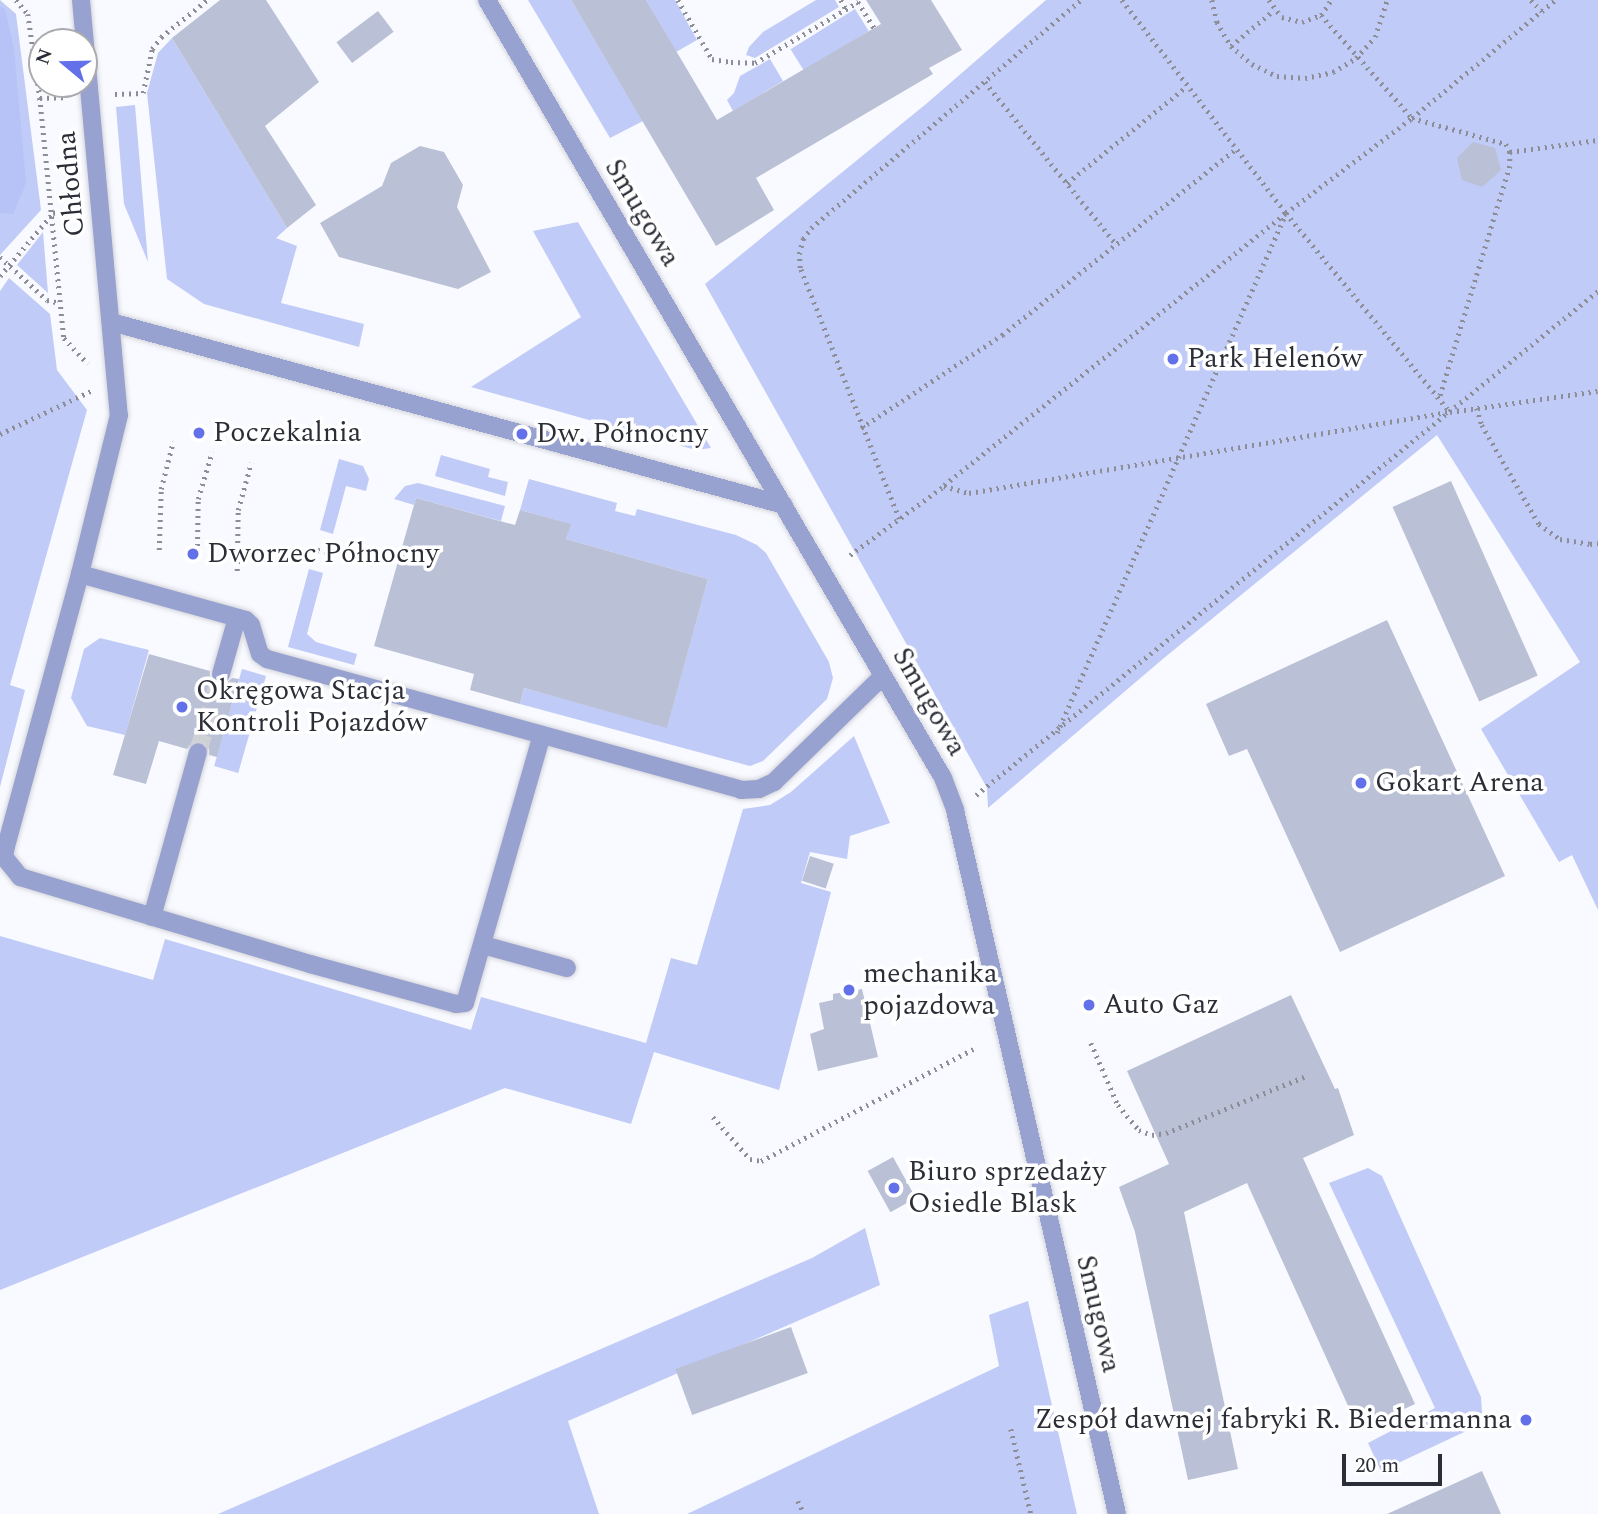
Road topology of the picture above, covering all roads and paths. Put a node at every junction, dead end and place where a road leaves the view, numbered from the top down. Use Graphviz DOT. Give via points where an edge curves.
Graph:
graph roads {
  1 [pos="16,0"];
  2 [pos="81,0"];
  3 [pos="207,0"];
  4 [pos="487,0"];
  5 [pos="678,0"];
  6 [pos="841,0"];
  7 [pos="1081,0"];
  8 [pos="1122,0"];
  9 [pos="1212,0"];
  10 [pos="1269,0"];
  11 [pos="1331,0"];
  12 [pos="1387,0"];
  13 [pos="1531,0"];
  14 [pos="1555,0"];
  15 [pos="846,9"];
  16 [pos="1274,10"];
  17 [pos="1543,12"];
  18 [pos="1321,15"];
  19 [pos="874,28"];
  20 [pos="1231,46"];
  21 [pos="1356,58"];
  22 [pos="985,82"];
  23 [pos="1186,87"];
  24 [pos="144,93"];
  25 [pos="1412,118"];
  26 [pos="1598,140"];
  27 [pos="1236,149"];
  28 [pos="1510,152"];
  29 [pos="1067,183"];
  30 [pos="99,205"];
  31 [pos="53,213"];
  32 [pos="1286,214"];
  33 [pos="1116,244"];
  34 [pos="0,257"];
  35 [pos="7,264"];
  36 [pos="0,276"];
  37 [pos="1598,291"];
  38 [pos="60,303"];
  39 [pos="111,322"];
  40 [pos="91,371"];
  41 [pos="92,380"];
  42 [pos="1598,391"];
  43 [pos="1439,399"];
  44 [pos="1477,408"];
  45 [pos="1450,412"];
  46 [pos="861,428"];
  47 [pos="0,434"];
  48 [pos="173,442"];
  49 [pos="212,452"];
  50 [pos="1180,458"];
  51 [pos="251,463"];
  52 [pos="944,486"];
  53 [pos="783,505"];
  54 [pos="899,519"];
  55 [pos="1598,543"];
  56 [pos="311,548"];
  57 [pos="159,550"];
  58 [pos="328,553"];
  59 [pos="850,555"];
  60 [pos="197,560"];
  61 [pos="237,571"];
  62 [pos="80,575"];
  63 [pos="237,618"];
  64 [pos="221,674"];
  65 [pos="883,676"];
  66 [pos="1057,733"];
  67 [pos="542,735"];
  68 [pos="198,752"];
  69 [pos="955,810"];
  70 [pos="152,917"];
  71 [pos="482,945"];
  72 [pos="567,968"];
  73 [pos="1091,1043"];
  74 [pos="973,1049"];
  75 [pos="1304,1077"];
  76 [pos="713,1117"];
  77 [pos="1011,1429"];
  78 [pos="798,1501"];
  79 [pos="804,1514"];
  80 [pos="1031,1514"];
  81 [pos="1117,1514"];
  1 -- 31 [label="path" via="27,15"];
  2 -- 30 [label="street, Chłodna"];
  3 -- 24 [label="path" via="152,49"];
  4 -- 53 [label="street, Smugowa"];
  5 -- 15 [label="path" via="712,59 731,62 755,63"];
  6 -- 15 [label="path"];
  7 -- 22 [label="path"];
  8 -- 23 [label="path"];
  9 -- 20 [label="path" via="1217,22"];
  10 -- 16 [label="path"];
  11 -- 18 [label="path"];
  12 -- 21 [label="path" via="1375,37"];
  13 -- 17 [label="path"];
  14 -- 17 [label="path"];
  15 -- 19 [label="path" via="858,2"];
  16 -- 18 [label="path" via="1291,21"];
  16 -- 20 [label="path"];
  17 -- 25 [label="path"];
  18 -- 21 [label="path"];
  20 -- 21 [label="path" via="1252,64 1277,76 1305,78 1333,72"];
  21 -- 25 [label="path"];
  22 -- 29 [label="path"];
  22 -- 46 [label="path" via="803,239 800,268"];
  23 -- 27 [label="path"];
  23 -- 29 [label="path"];
  25 -- 28 [label="path" via="1506,144"];
  25 -- 32 [label="path"];
  26 -- 28 [label="path"];
  27 -- 32 [label="path"];
  27 -- 33 [label="path"];
  28 -- 43 [label="path" via="1510,166"];
  29 -- 33 [label="path"];
  30 -- 31 [label="path"];
  30 -- 39 [label="street, Chłodna"];
  31 -- 35 [label="path"];
  31 -- 38 [label="path"];
  32 -- 43 [label="path"];
  32 -- 50 [label="path"];
  32 -- 52 [label="path"];
  33 -- 46 [label="path" via="1002,335"];
  34 -- 35 [label="path"];
  35 -- 36 [label="path"];
  35 -- 38 [label="path" via="47,300"];
  37 -- 45 [label="path"];
  38 -- 40 [label="path" via="66,343"];
  39 -- 53 [label="street"];
  39 -- 62 [label="street, Chłodna" via="119,425"];
  41 -- 47 [label="path" via="94,389"];
  42 -- 44 [label="path"];
  43 -- 45 [label="path"];
  44 -- 45 [label="path"];
  44 -- 55 [label="path" via="1482,425 1539,524 1560,539"];
  45 -- 50 [label="path"];
  45 -- 66 [label="path"];
  46 -- 54 [label="path"];
  48 -- 57 [label="path" via="161,489"];
  49 -- 60 [label="path" via="198,499"];
  50 -- 52 [label="path" via="969,493"];
  50 -- 66 [label="path"];
  51 -- 61 [label="path" via="238,510"];
  52 -- 54 [label="path"];
  53 -- 65 [label="street, Smugowa"];
  54 -- 59 [label="path"];
  56 -- 58 [label="path"];
  62 -- 63 [label="street"];
  62 -- 70 [label="street, Chłodna" via="4,857 20,877"];
  63 -- 64 [label="street"];
  63 -- 67 [label="street" via="251,625 260,654 267,659"];
  65 -- 67 [label="street" via="782,775 758,789 741,790"];
  65 -- 69 [label="street, Smugowa" via="943,778"];
  66 -- 69 [label="path"];
  67 -- 71 [label="street"];
  68 -- 70 [label="street"];
  69 -- 81 [label="street, Smugowa"];
  70 -- 71 [label="street" via="456,1004 465,1003"];
  71 -- 72 [label="street"];
  73 -- 75 [label="path" via="1118,1105 1139,1130 1152,1135"];
  74 -- 76 [label="path" via="761,1160 750,1159"];
  77 -- 80 [label="path"];
  78 -- 79 [label="path"];
}
